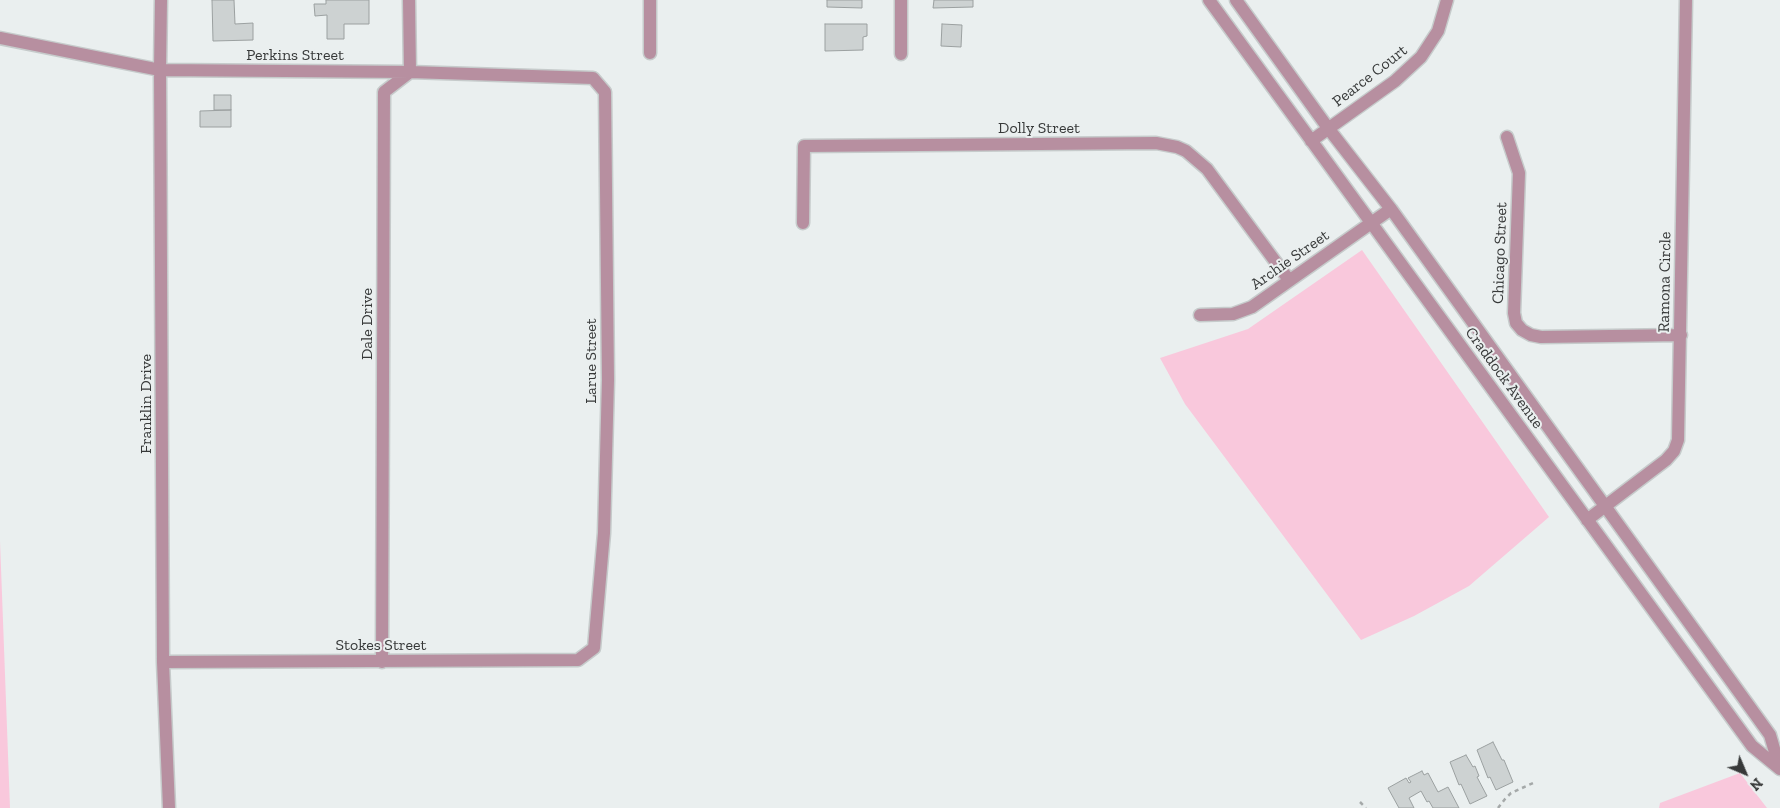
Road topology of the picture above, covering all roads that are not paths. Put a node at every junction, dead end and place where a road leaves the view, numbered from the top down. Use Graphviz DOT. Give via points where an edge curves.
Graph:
graph roads {
  1 [pos="161,0"];
  2 [pos="409,0"];
  3 [pos="650,0"];
  4 [pos="901,0"];
  5 [pos="1209,0"];
  6 [pos="1236,0"];
  7 [pos="1447,0"];
  8 [pos="1686,0"];
  9 [pos="0,38"];
  10 [pos="650,53"];
  11 [pos="901,54"];
  12 [pos="160,70"];
  13 [pos="410,72"];
  14 [pos="593,78"];
  15 [pos="1328,128"];
  16 [pos="1507,137"];
  17 [pos="1311,141"];
  18 [pos="1391,209"];
  19 [pos="1371,222"];
  20 [pos="803,223"];
  21 [pos="1289,280"];
  22 [pos="1200,315"];
  23 [pos="1681,335"];
  24 [pos="1605,506"];
  25 [pos="1587,520"];
  26 [pos="594,648"];
  27 [pos="163,662"];
  28 [pos="382,662"];
  29 [pos="1780,769"];
  30 [pos="169,808"];
  1 -- 12 [label="street, Franklin Drive"];
  2 -- 13 [label="street"];
  3 -- 10 [label="street"];
  4 -- 11 [label="street"];
  5 -- 17 [label="street, Craddock Avenue"];
  6 -- 15 [label="street, Craddock Avenue"];
  7 -- 15 [label="street, Pearce Court" via="1438,31 1421,57 1395,81"];
  8 -- 23 [label="street, Ramona Circle"];
  9 -- 12 [label="street, Perkins Street"];
  12 -- 13 [label="street, Perkins Street"];
  12 -- 27 [label="street, Franklin Drive"];
  13 -- 14 [label="street, Perkins Street"];
  13 -- 28 [label="street, Dale Drive" via="384,92"];
  14 -- 26 [label="street, Larue Street" via="605,92 608,380 604,534"];
  15 -- 17 [label="street, Pearce Court"];
  15 -- 18 [label="street, Craddock Avenue"];
  16 -- 23 [label="street, Chicago Street" via="1520,173 1514,313 1522,330 1541,337"];
  17 -- 19 [label="street, Craddock Avenue"];
  18 -- 19 [label="street, Archie Street"];
  18 -- 24 [label="street, Craddock Avenue"];
  19 -- 21 [label="street, Archie Street"];
  19 -- 25 [label="street, Craddock Avenue"];
  20 -- 21 [label="street, Dolly Street" via="804,146 1156,143 1186,151 1207,169"];
  21 -- 22 [label="street, Archie Street" via="1243,312"];
  23 -- 24 [label="street, Ramona Circle" via="1679,428 1674,451 1657,468"];
  24 -- 25 [label="street, Ramona Circle"];
  24 -- 29 [label="street, Craddock Avenue" via="1770,735"];
  25 -- 29 [label="street, Craddock Avenue" via="1752,746"];
  26 -- 28 [label="street, Stokes Street" via="578,660"];
  27 -- 28 [label="street, Stokes Street"];
  27 -- 30 [label="street, Franklin Drive"];
}
